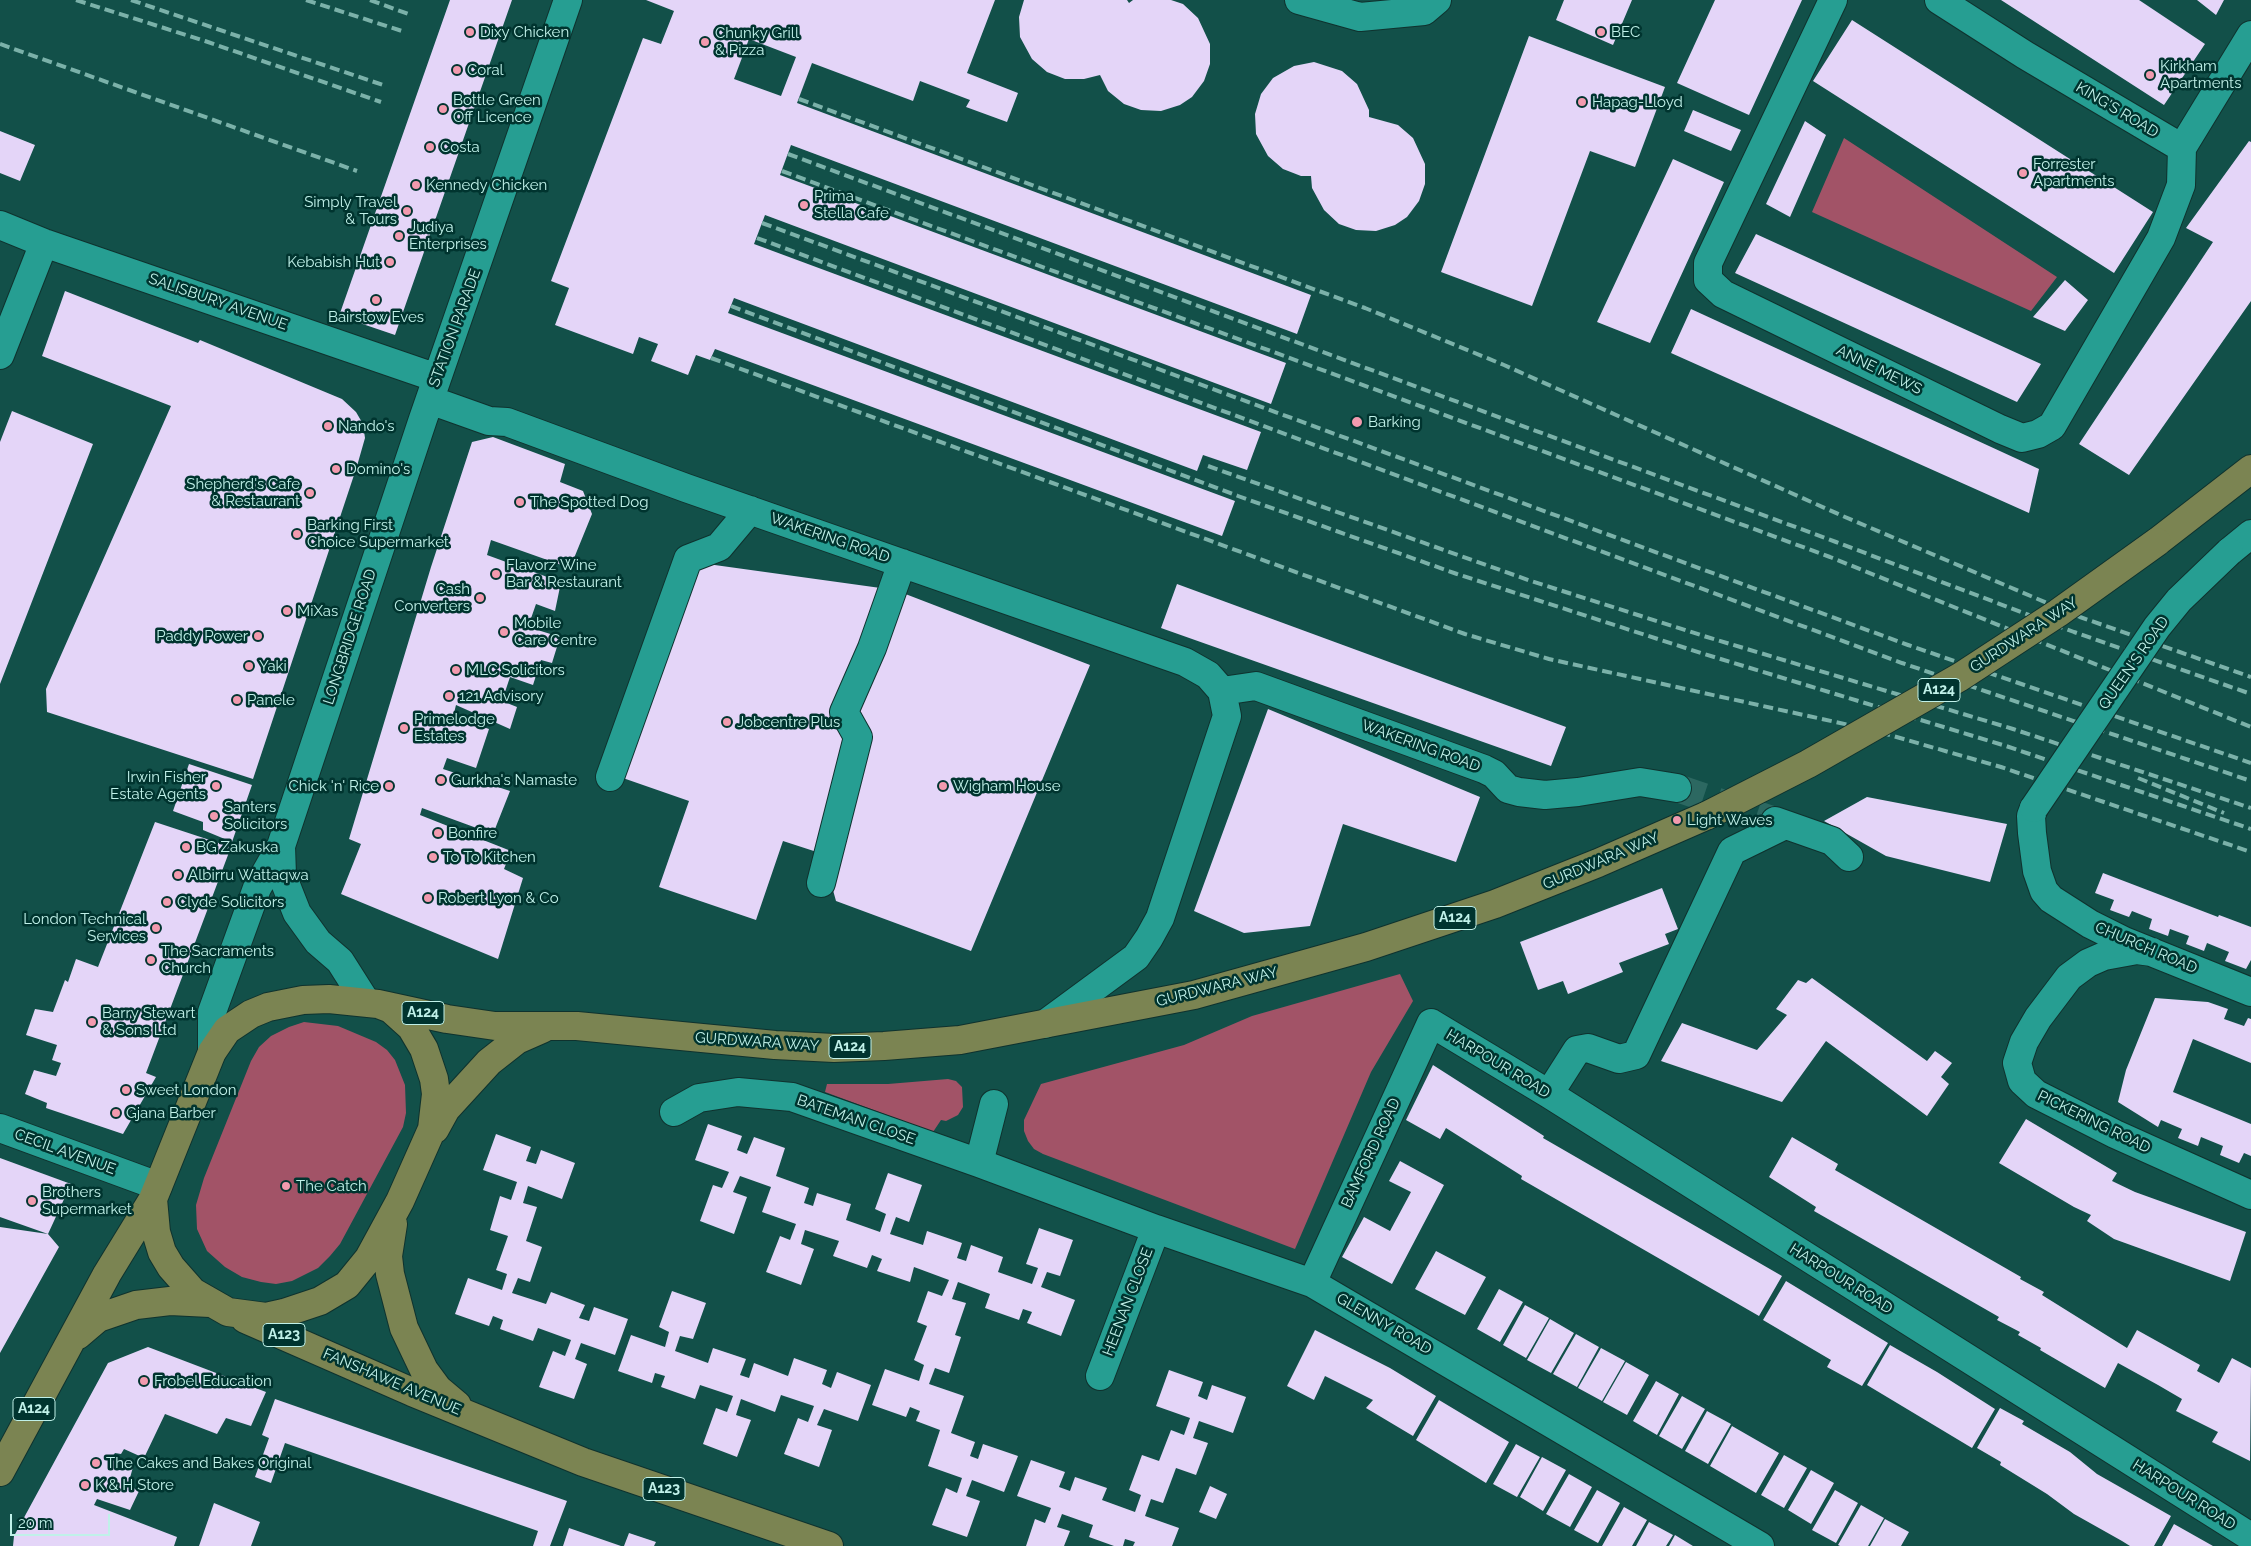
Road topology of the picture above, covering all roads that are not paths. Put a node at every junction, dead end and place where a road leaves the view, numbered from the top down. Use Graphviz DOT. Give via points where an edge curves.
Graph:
graph roads {
  1 [pos="568,0"];
  2 [pos="1299,0"];
  3 [pos="1437,0"];
  4 [pos="1833,0"];
  5 [pos="1939,0"];
  6 [pos="2251,35"];
  7 [pos="2182,148"];
  8 [pos="0,225"];
  9 [pos="44,243"];
  10 [pos="0,355"];
  11 [pos="433,389"];
  12 [pos="2251,469"];
  13 [pos="750,510"];
  14 [pos="2251,534"];
  15 [pos="902,563"];
  16 [pos="1222,691"];
  17 [pos="610,777"];
  18 [pos="1677,788"];
  19 [pos="2034,808"];
  20 [pos="281,846"];
  21 [pos="1849,857"];
  22 [pos="821,883"];
  23 [pos="2152,952"];
  24 [pos="2251,992"];
  25 [pos="372,1003"];
  26 [pos="1431,1022"];
  27 [pos="1045,1024"];
  28 [pos="558,1026"];
  29 [pos="212,1052"];
  30 [pos="1549,1094"];
  31 [pos="994,1104"];
  32 [pos="674,1112"];
  33 [pos="0,1128"];
  34 [pos="424,1150"];
  35 [pos="979,1163"];
  36 [pos="155,1192"];
  37 [pos="2251,1195"];
  38 [pos="400,1201"];
  39 [pos="1156,1229"];
  40 [pos="1312,1283"];
  41 [pos="219,1307"];
  42 [pos="69,1346"];
  43 [pos="1100,1376"];
  44 [pos="500,1428"];
  45 [pos="0,1472"];
  46 [pos="2251,1537"];
  47 [pos="829,1546"];
  48 [pos="1760,1546"];
  1 -- 11 [label="street, STATION PARADE"];
  2 -- 3 [label="street" via="1360,17 1424,11"];
  4 -- 7 [label="street, ANNE MEWS" via="1708,263 1708,280 1724,294 2000,429 2022,438 2052,426 2161,238 2182,185"];
  5 -- 7 [label="street, KING'S ROAD"];
  6 -- 7 [label="street"];
  8 -- 9 [label="street, SALISBURY AVENUE"];
  9 -- 10 [label="street"];
  9 -- 11 [label="street, SALISBURY AVENUE"];
  11 -- 13 [label="street, WAKERING ROAD" via="489,421 507,422"];
  11 -- 20 [label="street, LONGBRIDGE ROAD"];
  12 -- 27 [label="main road, GURDWARA WAY / A124, bridge" via="2066,608 1960,677 1808,764 1708,815 1503,901 1375,944 1194,995"];
  13 -- 15 [label="street, WAKERING ROAD"];
  13 -- 17 [label="street" via="719,547 688,559"];
  14 -- 19 [label="street, QUEEN'S ROAD, bridge" via="2192,588 2157,627"];
  15 -- 16 [label="street, WAKERING ROAD" via="1184,662 1208,675"];
  15 -- 22 [label="street" via="872,648 844,712 858,736"];
  16 -- 18 [label="street, WAKERING ROAD" via="1256,686 1484,768 1508,789 1519,792 1545,795 1640,782"];
  16 -- 27 [label="street, GURDWARA WAY" via="1227,716 1221,741 1168,898 1149,938 1136,957"];
  19 -- 23 [label="street, CHURCH ROAD" via="2032,833 2037,871 2044,891 2090,924"];
  20 -- 25 [label="street, LONGBRIDGE ROAD" via="282,875 297,913"];
  20 -- 29 [label="street, LONGBRIDGE ROAD" via="257,888 212,1012"];
  21 -- 30 [label="street" via="1832,841 1780,823 1732,851 1636,1055 1619,1059 1588,1048 1577,1050"];
  23 -- 24 [label="street, CHURCH ROAD"];
  23 -- 37 [label="street, PICKERING ROAD" via="2137,950 2104,956 2069,977 2024,1042 2017,1063 2022,1081 2036,1094 2115,1134"];
  25 -- 28 [label="main road, GURDWARA WAY / A124" via="495,1026"];
  25 -- 29 [label="main road, GURDWARA WAY" via="303,1000 268,1007 237,1021"];
  25 -- 34 [label="main road" via="391,1009 411,1027 429,1060 436,1102 432,1129"];
  26 -- 30 [label="street, HARPOUR ROAD"];
  26 -- 40 [label="street, BAMFORD ROAD"];
  27 -- 28 [label="main road, GURDWARA WAY / A124" via="960,1040 834,1048"];
  28 -- 34 [label="main road, GURDWARA WAY / A124" via="530,1033 489,1062 446,1109"];
  29 -- 36 [label="main road, GURDWARA WAY"];
  30 -- 46 [label="street, HARPOUR ROAD"];
  31 -- 35 [label="street"];
  32 -- 35 [label="street, BATEMAN CLOSE" via="699,1098 738,1092 792,1097"];
  33 -- 36 [label="street, CECIL AVENUE"];
  34 -- 38 [label="main road"];
  35 -- 39 [label="street, GLENNY ROAD"];
  36 -- 41 [label="main road" via="156,1232 162,1252 193,1292"];
  36 -- 42 [label="main road, A124"];
  38 -- 41 [label="main road" via="369,1258 347,1285 334,1294 303,1308 266,1317"];
  38 -- 44 [label="main road, FANSHAWE AVENUE / A123" via="390,1235 388,1256 396,1305 413,1350 424,1370 451,1401"];
  39 -- 40 [label="street, GLENNY ROAD"];
  39 -- 43 [label="street, HEENAN CLOSE"];
  40 -- 48 [label="street, GLENNY ROAD"];
  41 -- 42 [label="main road, A124" via="153,1303 112,1312 87,1325"];
  41 -- 44 [label="main road, FANSHAWE AVENUE / A123"];
  42 -- 45 [label="main road, A124"];
  44 -- 47 [label="main road, FANSHAWE AVENUE / A123" via="583,1462"];
}
